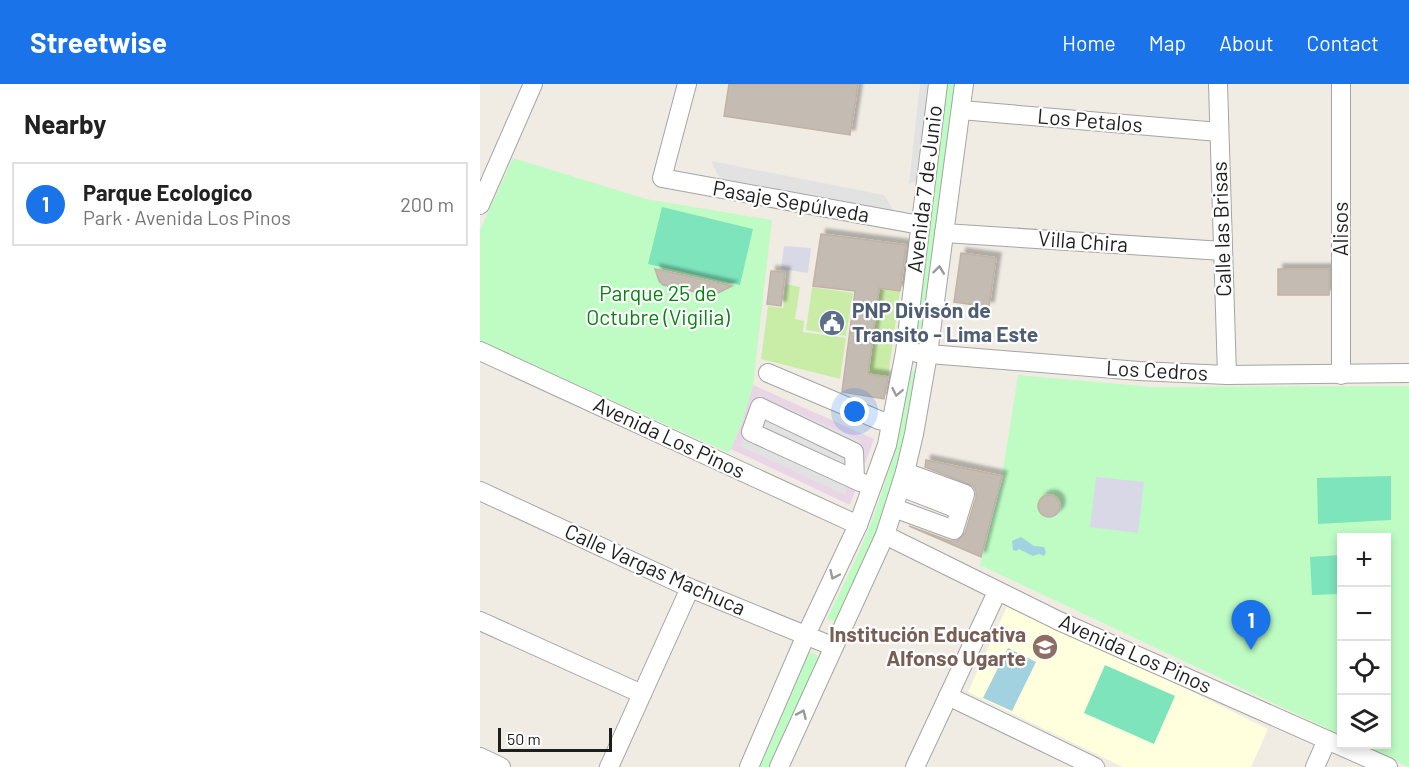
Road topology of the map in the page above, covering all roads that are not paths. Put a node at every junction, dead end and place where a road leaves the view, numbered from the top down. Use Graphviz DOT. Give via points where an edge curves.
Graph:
graph roads {
  1 [pos="533,84"];
  2 [pos="687,84"];
  3 [pos="938,84"];
  4 [pos="964,84"];
  5 [pos="1218,84"];
  6 [pos="1341,84"];
  7 [pos="961,110"];
  8 [pos="1219,132"];
  9 [pos="480,205"];
  10 [pos="920,225"];
  11 [pos="944,233"];
  12 [pos="1223,251"];
  13 [pos="480,351"];
  14 [pos="905,352"];
  15 [pos="928,354"];
  16 [pos="768,373"];
  17 [pos="1409,373"];
  18 [pos="1227,375"];
  19 [pos="1341,375"];
  20 [pos="891,423"];
  21 [pos="903,479"];
  22 [pos="863,483"];
  23 [pos="480,491"];
  24 [pos="894,508"];
  25 [pos="858,525"];
  26 [pos="885,535"];
  27 [pos="690,588"];
  28 [pos="997,592"];
  29 [pos="480,621"];
  30 [pos="806,635"];
  31 [pos="832,646"];
  32 [pos="642,694"];
  33 [pos="948,696"];
  34 [pos="1328,740"];
  35 [pos="480,757"];
  36 [pos="501,767"];
  37 [pos="609,767"];
  38 [pos="748,767"];
  39 [pos="779,767"];
  40 [pos="915,767"];
  41 [pos="1095,767"];
  42 [pos="1316,767"];
  43 [pos="1388,767"];
  1 -- 9 [label="street"];
  2 -- 10 [label="street, Pasaje Sepúlveda" via="662,178"];
  3 -- 10 [label="street, Avenida 7 de Junio"];
  4 -- 7 [label="street, Avenida 7 de Junio"];
  5 -- 8 [label="street, Calle las Brisas"];
  6 -- 19 [label="street, Alisos"];
  7 -- 8 [label="street, Los Petalos"];
  7 -- 11 [label="street, Avenida 7 de Junio"];
  8 -- 12 [label="street, Calle las Brisas"];
  10 -- 14 [label="street, Avenida 7 de Junio"];
  11 -- 12 [label="street, Villa Chira"];
  15 -- 11 [label="street, Avenida 7 de Junio, one-way"];
  12 -- 18 [label="street, Calle las Brisas"];
  13 -- 25 [label="street, Avenida Los Pinos"];
  14 -- 15 [label="street, Los Cedros"];
  14 -- 20 [label="street, Avenida 7 de Junio, one-way"];
  15 -- 18 [label="street, Los Cedros"];
  15 -- 21 [label="street, Avenida 7 de Junio"];
  16 -- 20 [label="street"];
  17 -- 19 [label="street, Los Cedros"];
  18 -- 19 [label="street, Los Cedros"];
  20 -- 22 [label="street, Avenida 7 de Junio" via="887,445"];
  21 -- 24 [label="street, Avenida 7 de Junio"];
  21 -- 24 [label="street" via="960,510 954,530"];
  22 -- 22 [label="street" via="751,432 760,407 854,452"];
  22 -- 25 [label="street, Avenida 7 de Junio"];
  23 -- 27 [label="street, Calle Vargas Machuca"];
  24 -- 26 [label="street, Avenida 7 de Junio"];
  25 -- 30 [label="street, Avenida 7 de Junio, one-way"];
  26 -- 28 [label="street, Avenida Los Pinos"];
  26 -- 31 [label="street, Avenida 7 de Junio"];
  27 -- 30 [label="street, Calle Vargas Machuca"];
  27 -- 32 [label="street"];
  28 -- 33 [label="street"];
  28 -- 34 [label="street, Avenida Los Pinos"];
  29 -- 32 [label="street"];
  30 -- 31 [label="street, Calle Vargas Machuca"];
  30 -- 38 [label="street, Avenida 7 de Junio"];
  39 -- 31 [label="street, Avenida 7 de Junio, one-way"];
  32 -- 37 [label="street"];
  33 -- 40 [label="street"];
  33 -- 41 [label="street"];
  34 -- 42 [label="street"];
  34 -- 43 [label="street, Avenida Los Pinos"];
  35 -- 36 [label="street"];
}
